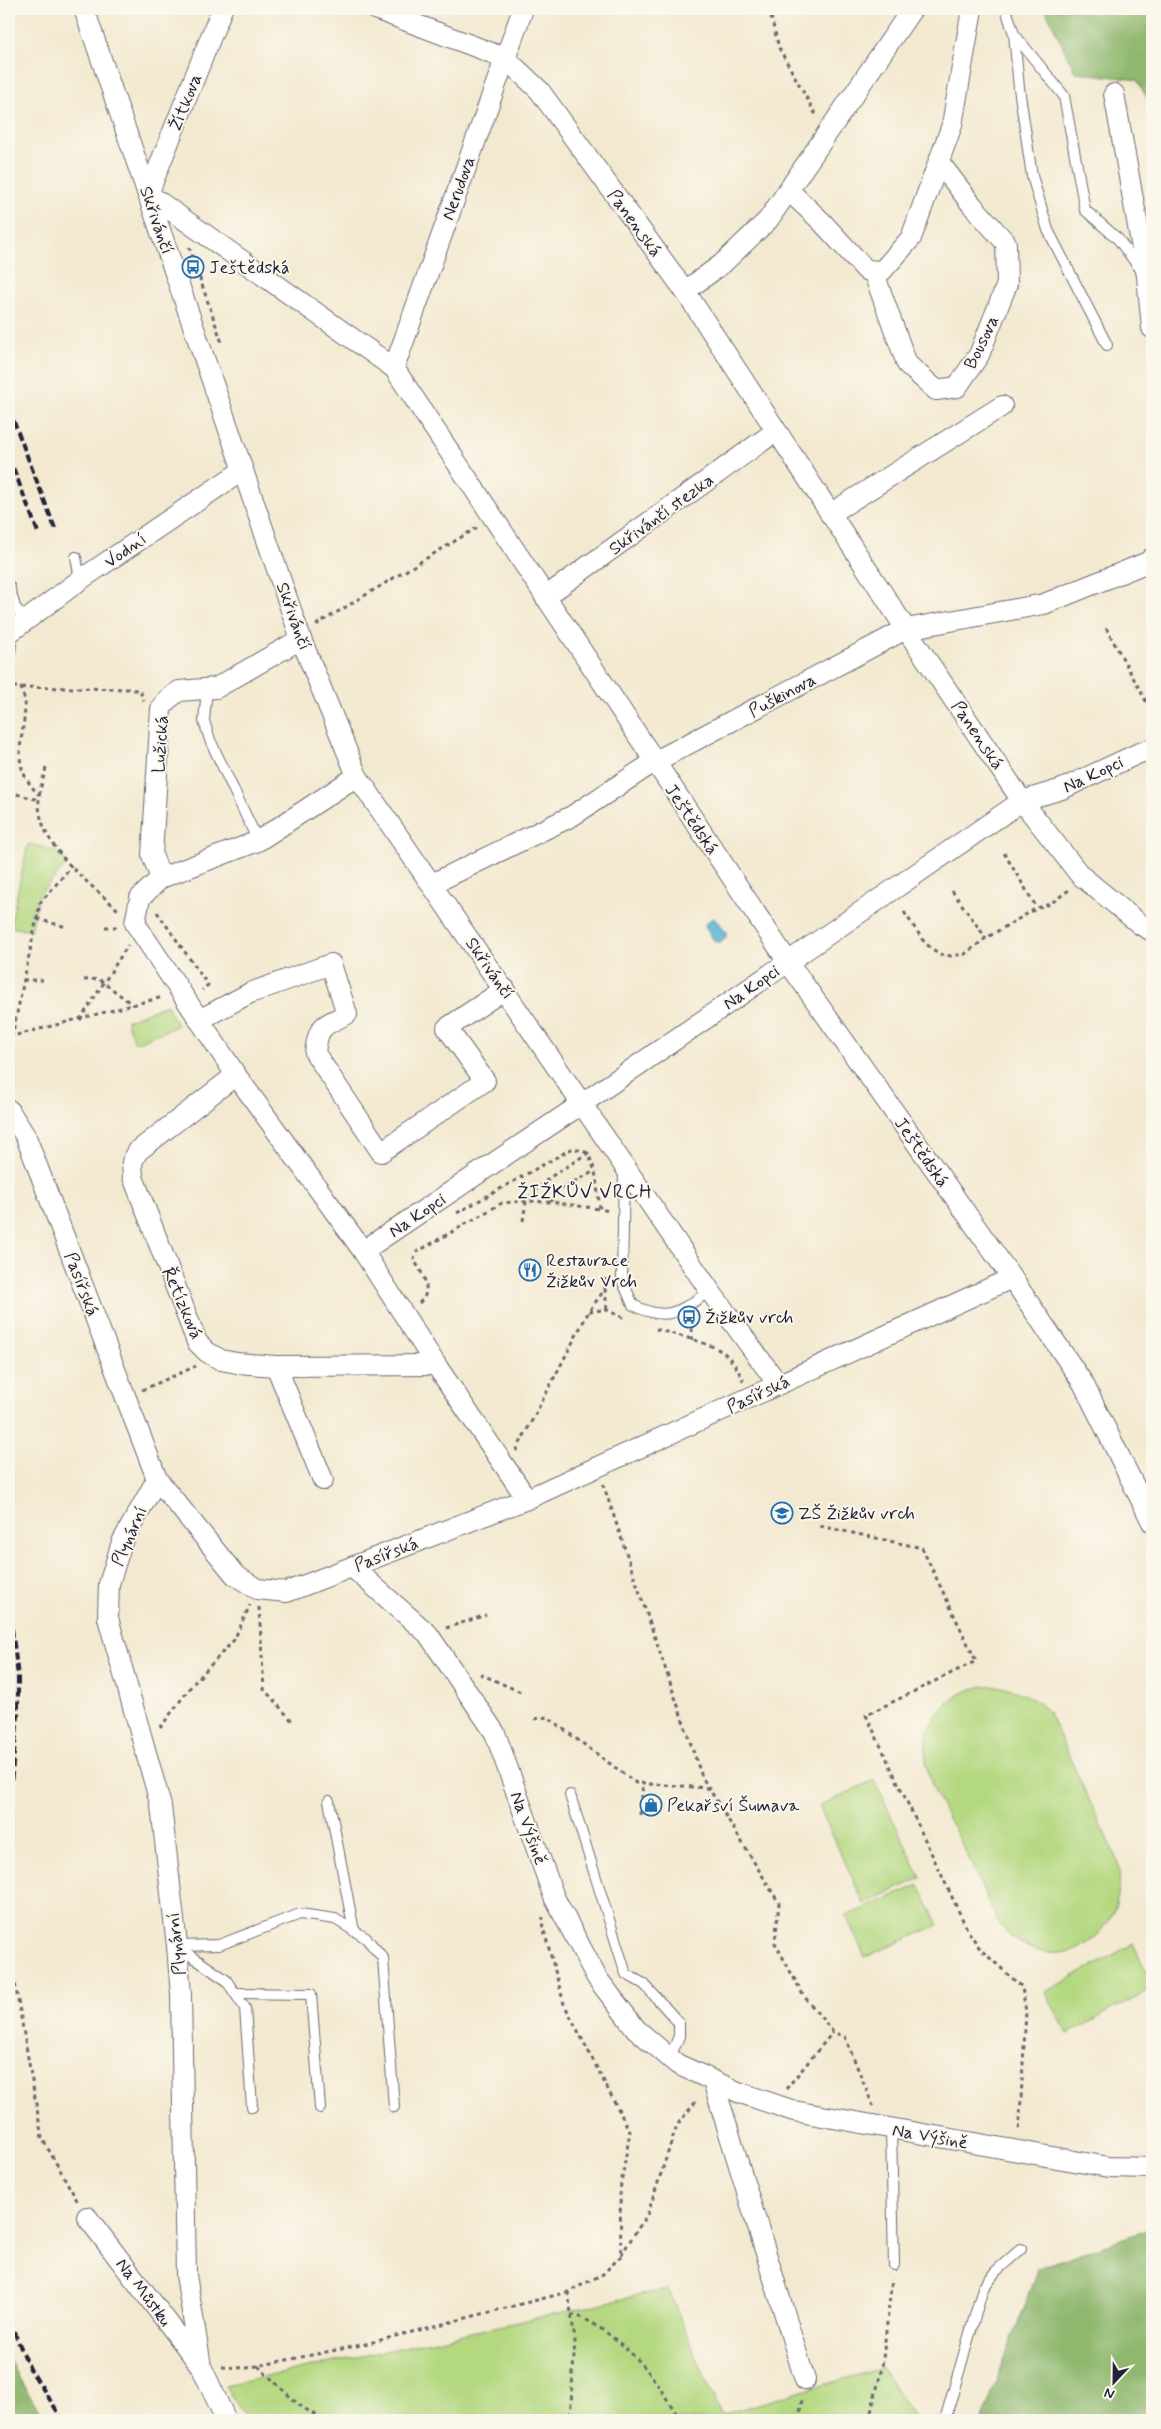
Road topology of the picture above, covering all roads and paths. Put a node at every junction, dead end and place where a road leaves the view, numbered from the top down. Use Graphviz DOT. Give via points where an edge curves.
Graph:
graph roads {
  1 [pos="84,9"];
  2 [pos="222,9"];
  3 [pos="375,9"];
  4 [pos="523,9"];
  5 [pos="769,9"];
  6 [pos="912,9"];
  7 [pos="972,9"];
  8 [pos="1006,9"];
  9 [pos="1014,34"];
  10 [pos="505,58"];
  11 [pos="1114,94"];
  12 [pos="826,133"];
  13 [pos="939,162"];
  14 [pos="788,190"];
  15 [pos="148,194"];
  16 [pos="873,271"];
  17 [pos="1146,276"];
  18 [pos="685,291"];
  19 [pos="1152,328"];
  20 [pos="1107,345"];
  21 [pos="394,368"];
  22 [pos="1002,406"];
  23 [pos="776,430"];
  24 [pos="243,470"];
  25 [pos="830,514"];
  26 [pos="493,518"];
  27 [pos="76,557"];
  28 [pos="1152,558"];
  29 [pos="80,580"];
  30 [pos="9,586"];
  31 [pos="545,597"];
  32 [pos="15,628"];
  33 [pos="1106,628"];
  34 [pos="906,629"];
  35 [pos="320,633"];
  36 [pos="301,639"];
  37 [pos="9,667"];
  38 [pos="13,687"];
  39 [pos="21,687"];
  40 [pos="207,688"];
  41 [pos="146,706"];
  42 [pos="1152,712"];
  43 [pos="1152,749"];
  44 [pos="654,762"];
  45 [pos="46,768"];
  46 [pos="357,776"];
  47 [pos="9,792"];
  48 [pos="39,798"];
  49 [pos="1022,801"];
  50 [pos="258,841"];
  51 [pos="1004,853"];
  52 [pos="72,866"];
  53 [pos="1080,875"];
  54 [pos="161,878"];
  55 [pos="432,884"];
  56 [pos="952,891"];
  57 [pos="146,902"];
  58 [pos="1037,908"];
  59 [pos="904,912"];
  60 [pos="36,920"];
  61 [pos="131,922"];
  62 [pos="66,928"];
  63 [pos="1152,931"];
  64 [pos="986,938"];
  65 [pos="788,962"];
  66 [pos="23,980"];
  67 [pos="45,980"];
  68 [pos="84,980"];
  69 [pos="104,983"];
  70 [pos="505,989"];
  71 [pos="180,992"];
  72 [pos="133,1006"];
  73 [pos="206,1016"];
  74 [pos="80,1020"];
  75 [pos="10,1037"];
  76 [pos="236,1075"];
  77 [pos="583,1104"];
  78 [pos="9,1110"];
  79 [pos="608,1141"];
  80 [pos="588,1153"];
  81 [pos="624,1164"];
  82 [pos="595,1171"];
  83 [pos="526,1201"];
  84 [pos="551,1202"];
  85 [pos="600,1209"];
  86 [pos="452,1216"];
  87 [pos="523,1221"];
  88 [pos="610,1221"];
  89 [pos="363,1251"];
  90 [pos="606,1270"];
  91 [pos="1012,1278"];
  92 [pos="605,1289"];
  93 [pos="710,1291"];
  94 [pos="414,1306"];
  95 [pos="607,1310"];
  96 [pos="589,1311"];
  97 [pos="629,1320"];
  98 [pos="655,1329"];
  99 [pos="207,1352"];
  100 [pos="436,1365"];
  101 [pos="276,1366"];
  102 [pos="778,1384"];
  103 [pos="739,1386"];
  104 [pos="126,1398"];
  105 [pos="510,1443"];
  106 [pos="516,1451"];
  107 [pos="519,1458"];
  108 [pos="597,1467"];
  109 [pos="157,1479"];
  110 [pos="323,1480"];
  111 [pos="527,1499"];
  112 [pos="1152,1522"];
  113 [pos="820,1526"];
  114 [pos="352,1567"];
  115 [pos="257,1589"];
  116 [pos="486,1614"];
  117 [pos="428,1634"];
  118 [pos="445,1659"];
  119 [pos="523,1693"];
  120 [pos="535,1718"];
  121 [pos="293,1722"];
  122 [pos="145,1749"];
  123 [pos="643,1783"];
  124 [pos="709,1788"];
  125 [pos="570,1795"];
  126 [pos="329,1801"];
  127 [pos="640,1815"];
  128 [pos="543,1914"];
  129 [pos="354,1931"];
  130 [pos="178,1946"];
  131 [pos="9,1980"];
  132 [pos="235,1993"];
  133 [pos="833,2032"];
  134 [pos="670,2058"];
  135 [pos="713,2080"];
  136 [pos="772,2105"];
  137 [pos="252,2107"];
  138 [pos="394,2107"];
  139 [pos="320,2108"];
  140 [pos="887,2128"];
  141 [pos="1018,2151"];
  142 [pos="1152,2168"];
  143 [pos="86,2217"];
  144 [pos="1021,2249"];
  145 [pos="621,2256"];
  146 [pos="894,2265"];
  147 [pos="568,2292"];
  148 [pos="571,2315"];
  149 [pos="201,2366"];
  150 [pos="257,2366"];
  151 [pos="805,2380"];
  152 [pos="226,2420"];
  153 [pos="323,2420"];
  154 [pos="570,2420"];
  155 [pos="681,2420"];
  156 [pos="869,2420"];
  157 [pos="946,2420"];
  1 -- 15 [label="street, Skřivánčí"];
  2 -- 15 [label="street, Žítkova"];
  3 -- 10 [label="street, Panenská"];
  4 -- 10 [label="street, Nerudova"];
  5 -- 12 [label="path" via="779,48"];
  6 -- 12 [label="street"];
  7 -- 13 [label="street" via="952,125"];
  8 -- 9 [label="lane"];
  9 -- 17 [label="lane" via="1064,96 1085,210 1118,239"];
  9 -- 20 [label="lane" via="1032,176 1048,230"];
  10 -- 18 [label="street, Panenská" via="539,90"];
  10 -- 21 [label="street, Nerudova"];
  11 -- 17 [label="street"];
  12 -- 14 [label="street"];
  13 -- 16 [label="street" via="911,238 882,271"];
  13 -- 16 [label="street, Bousova" via="1006,243 1007,284 980,355 958,387 936,390 908,364"];
  14 -- 16 [label="street" via="866,270"];
  14 -- 18 [label="street" via="768,220 722,264"];
  15 -- 21 [label="street, Ještědská"];
  15 -- 24 [label="street, Skřivánčí"];
  17 -- 19 [label="street"];
  18 -- 23 [label="street, Panenská"];
  21 -- 26 [label="street, Ještědská"];
  22 -- 25 [label="street"];
  23 -- 25 [label="street, Panenská"];
  23 -- 31 [label="street, Skřivánčí stezka"];
  24 -- 29 [label="street, Vodní"];
  24 -- 36 [label="street, Skřivánčí"];
  25 -- 34 [label="street, Panenská"];
  26 -- 31 [label="street, Ještědská"];
  26 -- 35 [label="path" via="317,624"];
  27 -- 29 [label="lane"];
  28 -- 34 [label="street, Puškinova" via="1044,604"];
  29 -- 32 [label="street, Vodní"];
  30 -- 32 [label="lane" via="15,606"];
  31 -- 44 [label="street, Ještědská"];
  32 -- 37 [label="lane"];
  33 -- 42 [label="path"];
  34 -- 44 [label="street, Puškinova"];
  34 -- 49 [label="street, Panenská"];
  36 -- 40 [label="street, Lužická" via="216,688"];
  36 -- 46 [label="street, Skřivánčí"];
  38 -- 39 [label="path"];
  39 -- 41 [label="path" via="137,690"];
  39 -- 48 [label="path" via="26,704 19,751 28,784"];
  40 -- 50 [label="lane" via="204,721 210,740"];
  40 -- 54 [label="street, Lužická" via="179,690 162,709 152,855"];
  43 -- 49 [label="street, Na Kopci" via="1062,789"];
  44 -- 55 [label="street, Puškinova" via="572,816"];
  44 -- 65 [label="street, Ještědská"];
  45 -- 48 [label="path"];
  46 -- 50 [label="street"];
  46 -- 55 [label="street, Skřivánčí"];
  47 -- 48 [label="path"];
  48 -- 52 [label="path" via="44,828"];
  49 -- 53 [label="street, Panenská"];
  49 -- 65 [label="street, Na Kopci"];
  50 -- 54 [label="street"];
  51 -- 58 [label="path"];
  52 -- 60 [label="path" via="43,898"];
  52 -- 61 [label="path"];
  53 -- 58 [label="path" via="1066,894"];
  53 -- 63 [label="street, Panenská" via="1141,926"];
  54 -- 57 [label="street"];
  55 -- 70 [label="street, Skřivánčí"];
  56 -- 64 [label="path"];
  57 -- 61 [label="street" via="135,923"];
  57 -- 73 [label="path" via="208,985 199,993"];
  58 -- 64 [label="path"];
  59 -- 64 [label="path" via="925,943 939,954 965,954"];
  60 -- 62 [label="path"];
  60 -- 66 [label="path"];
  61 -- 69 [label="path"];
  61 -- 71 [label="street"];
  65 -- 77 [label="street, Na Kopci"];
  65 -- 91 [label="street, Ještědská"];
  66 -- 67 [label="path"];
  66 -- 75 [label="path"];
  68 -- 69 [label="path" via="99,979"];
  69 -- 72 [label="path"];
  69 -- 74 [label="path"];
  70 -- 73 [label="street" via="447,1028 485,1081 381,1152 315,1054 323,1026 347,1014 331,964 250,993"];
  70 -- 77 [label="street, Skřivánčí"];
  71 -- 72 [label="path"];
  71 -- 73 [label="street"];
  72 -- 74 [label="path"];
  73 -- 76 [label="street"];
  74 -- 75 [label="path"];
  76 -- 89 [label="street"];
  76 -- 99 [label="street, Řetízková" via="138,1151 132,1162 134,1177 197,1342"];
  77 -- 79 [label="street, Skřivánčí"];
  77 -- 89 [label="street, Na Kopci"];
  78 -- 104 [label="street, Pasířská" via="26,1136"];
  79 -- 80 [label="path"];
  79 -- 81 [label="street, Skřivánčí"];
  80 -- 82 [label="path"];
  80 -- 83 [label="path" via="549,1178"];
  80 -- 86 [label="path" via="573,1148"];
  81 -- 93 [label="street, Skřivánčí"];
  81 -- 93 [label="lane" via="622,1280 632,1305 648,1313 666,1315 679,1311"];
  82 -- 84 [label="path" via="556,1191"];
  82 -- 85 [label="path"];
  83 -- 84 [label="path"];
  83 -- 87 [label="path"];
  83 -- 94 [label="path" via="502,1203 416,1253 414,1260 426,1281 426,1292 422,1301"];
  84 -- 85 [label="path"];
  85 -- 88 [label="path" via="611,1211"];
  89 -- 100 [label="street"];
  90 -- 92 [label="path"];
  91 -- 102 [label="street, Pasířská"];
  91 -- 112 [label="street, Ještědská" via="1082,1383"];
  92 -- 95 [label="path"];
  92 -- 96 [label="path"];
  93 -- 102 [label="street, Skřivánčí"];
  95 -- 96 [label="path"];
  95 -- 97 [label="path"];
  96 -- 106 [label="path"];
  98 -- 103 [label="path" via="724,1354 743,1379"];
  99 -- 101 [label="street, Řetízková" via="221,1360"];
  99 -- 104 [label="path" via="197,1366"];
  100 -- 101 [label="street, Řetízková"];
  100 -- 111 [label="street"];
  101 -- 110 [label="street"];
  102 -- 108 [label="street, Pasířská"];
  104 -- 109 [label="street, Pasířská"];
  105 -- 106 [label="path"];
  106 -- 107 [label="path"];
  108 -- 111 [label="street, Pasířská"];
  108 -- 124 [label="path" via="702,1777"];
  109 -- 115 [label="street, Pasířská" via="235,1575"];
  109 -- 122 [label="street, Plynární" via="122,1542 109,1584 108,1618"];
  111 -- 114 [label="street, Pasířská"];
  113 -- 141 [label="path" via="922,1548 976,1661 866,1715 968,1931 982,1950 1022,1987 1026,2012"];
  114 -- 115 [label="street, Pasířská" via="287,1592"];
  114 -- 117 [label="street, Na Výšině"];
  115 -- 121 [label="path" via="264,1689"];
  115 -- 122 [label="path" via="234,1640 192,1685"];
  116 -- 117 [label="path"];
  117 -- 118 [label="street, Na Výšině"];
  118 -- 119 [label="path"];
  118 -- 134 [label="street, Na Výšině" via="495,1733 554,1898 597,1978 636,2029"];
  120 -- 123 [label="path" via="547,1717 636,1783"];
  122 -- 130 [label="street, Plynární" via="161,1806"];
  123 -- 124 [label="path"];
  123 -- 127 [label="path"];
  124 -- 133 [label="path" via="779,1903 775,1943 803,1995"];
  125 -- 134 [label="lane" via="626,1974 644,1984 679,2023 679,2036"];
  126 -- 129 [label="lane"];
  128 -- 145 [label="path" via="542,1923 564,2004 630,2132 620,2190"];
  129 -- 130 [label="lane" via="335,1919 300,1914 219,1945"];
  129 -- 138 [label="lane" via="366,1938 382,1958"];
  130 -- 132 [label="lane" via="226,1980"];
  130 -- 149 [label="street, Plynární" via="186,2274"];
  131 -- 143 [label="path" via="15,1983 42,2138"];
  132 -- 137 [label="lane" via="245,2008"];
  132 -- 139 [label="lane" via="311,1994"];
  133 -- 136 [label="path"];
  133 -- 140 [label="path" via="845,2038"];
  134 -- 135 [label="street, Na Výšině"];
  135 -- 136 [label="street, Na Výšině"];
  135 -- 145 [label="path" via="677,2125 648,2213"];
  135 -- 151 [label="street"];
  136 -- 140 [label="street, Na Výšině" via="794,2112"];
  140 -- 141 [label="street, Na Výšině"];
  140 -- 146 [label="lane"];
  141 -- 142 [label="street, Na Výšině" via="1108,2167"];
  143 -- 149 [label="street, Na Můstku"];
  144 -- 157 [label="lane" via="996,2271 983,2288"];
  145 -- 147 [label="path" via="603,2274"];
  146 -- 156 [label="path" via="882,2368"];
  147 -- 148 [label="path"];
  147 -- 150 [label="path" via="362,2345"];
  148 -- 154 [label="path" via="575,2340"];
  148 -- 155 [label="path" via="588,2320 638,2360"];
  149 -- 150 [label="path"];
  149 -- 152 [label="street, Plynární"];
  150 -- 153 [label="path" via="300,2406"];
}
